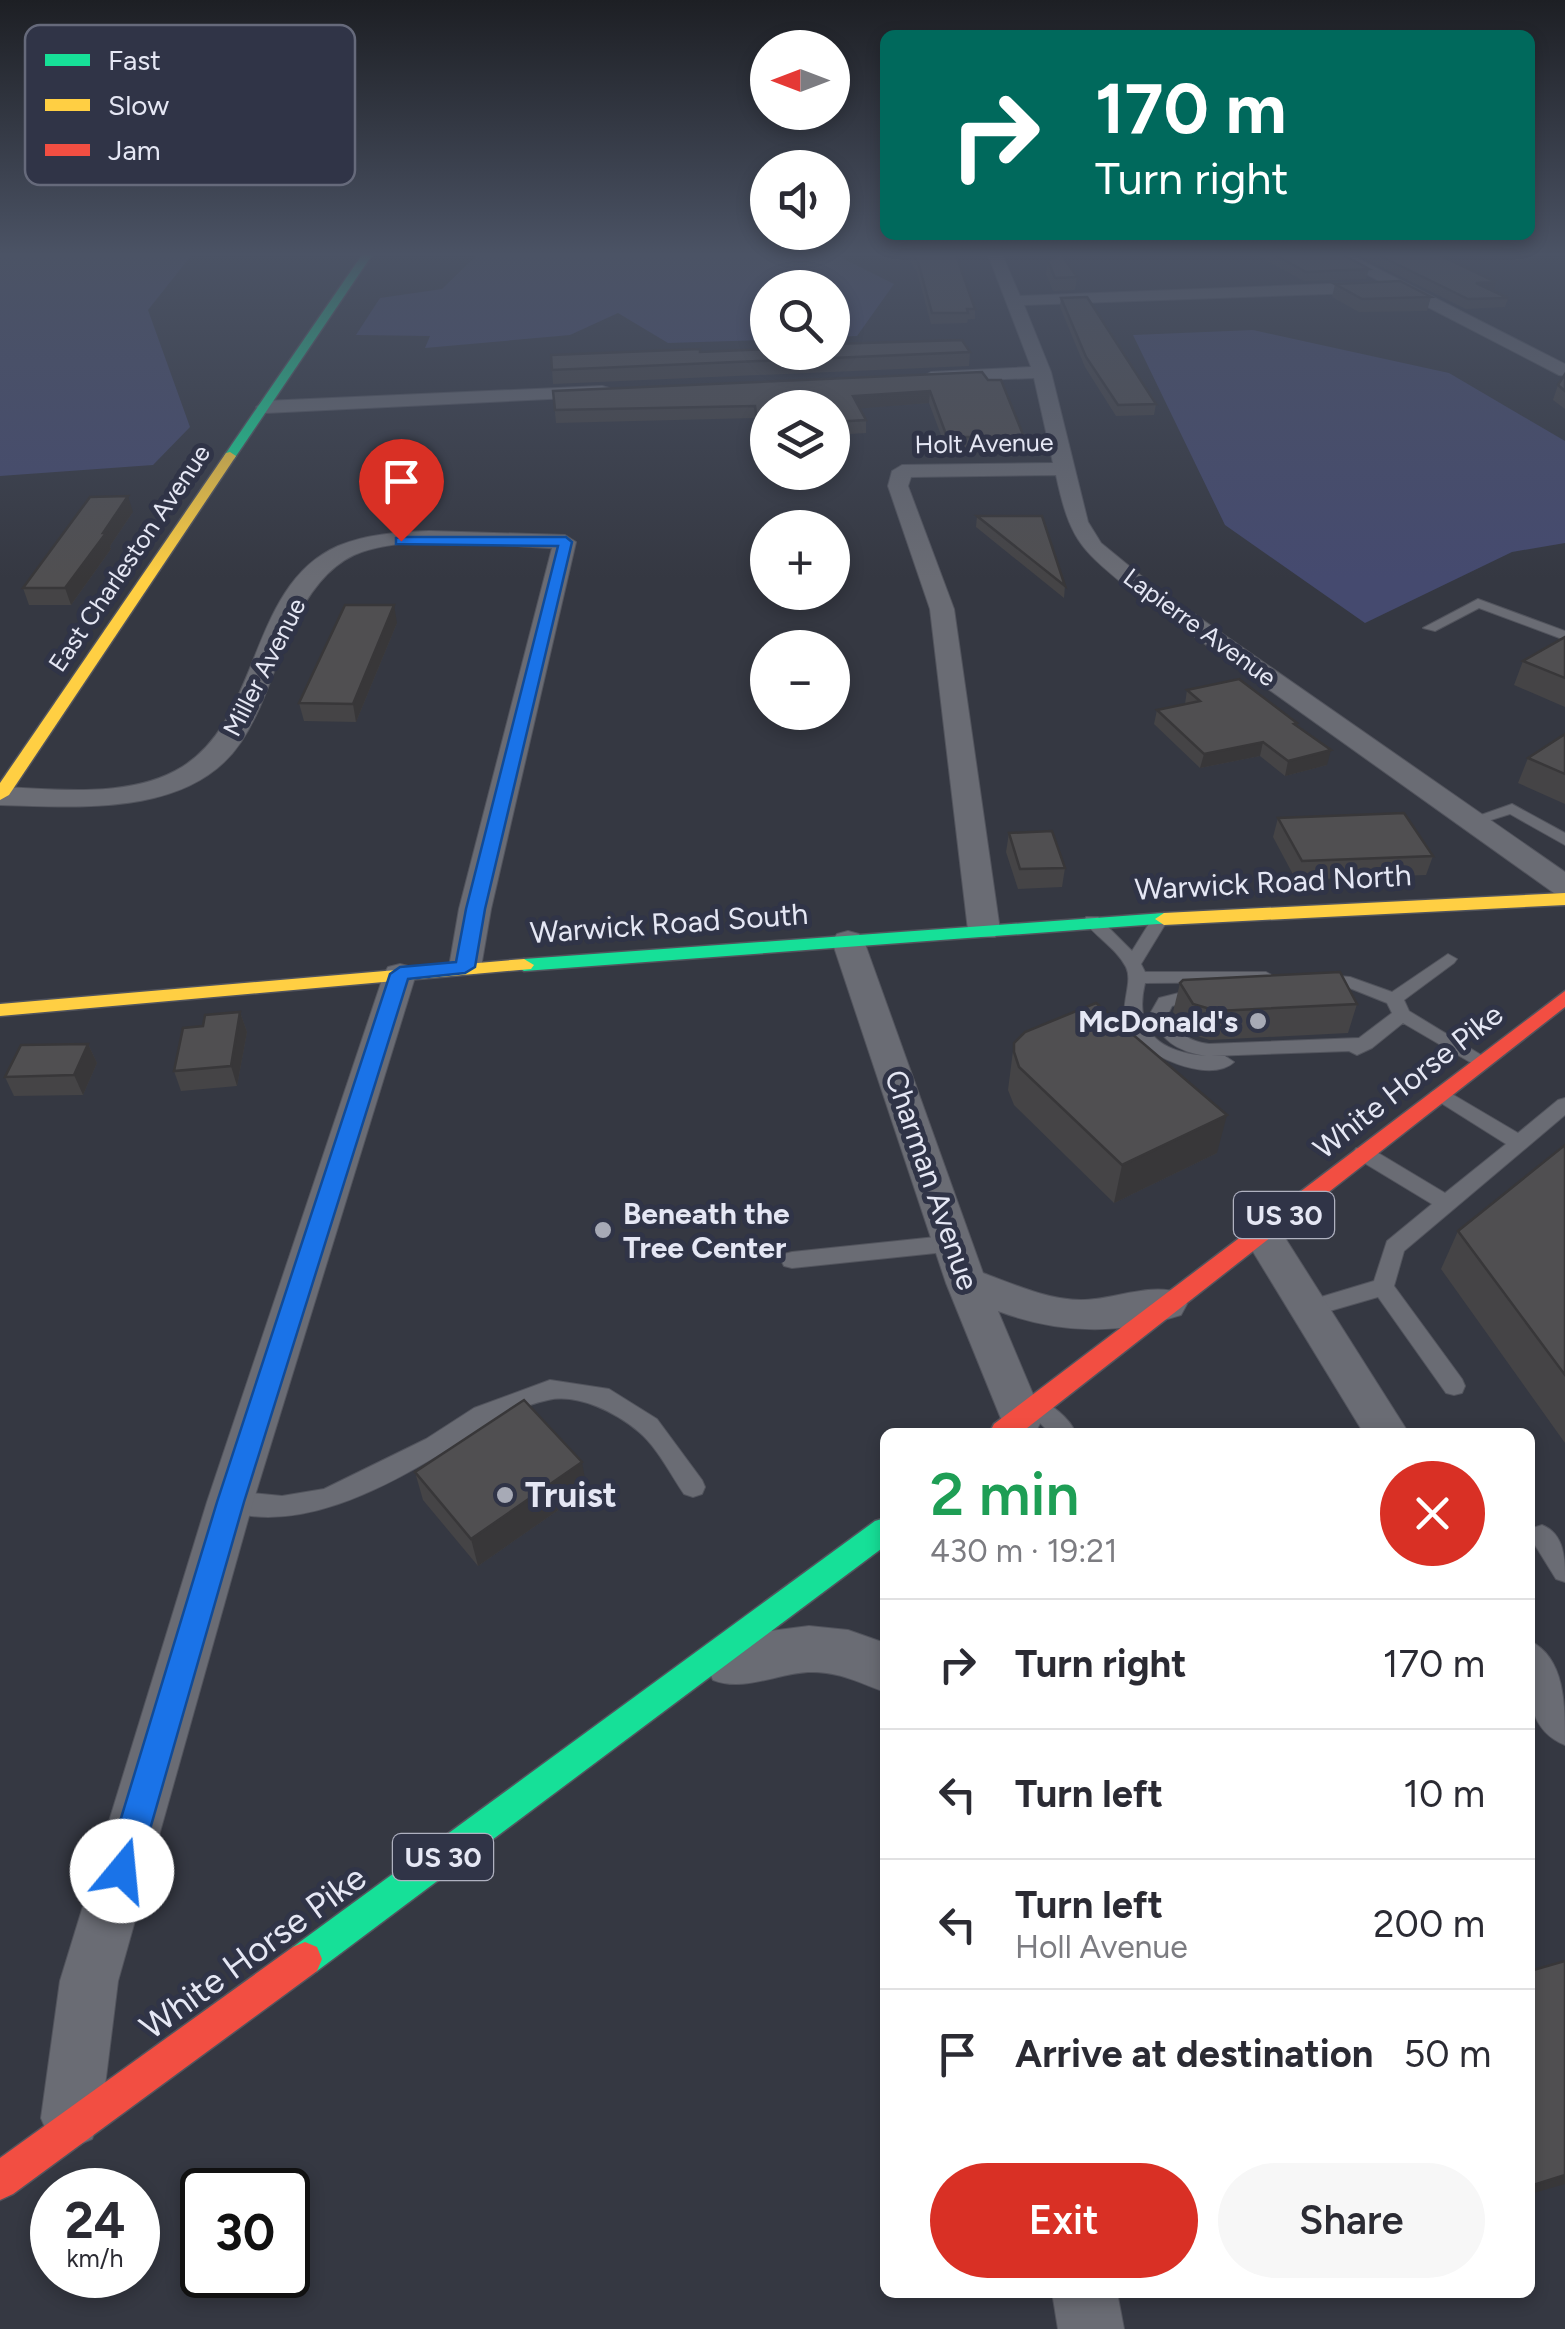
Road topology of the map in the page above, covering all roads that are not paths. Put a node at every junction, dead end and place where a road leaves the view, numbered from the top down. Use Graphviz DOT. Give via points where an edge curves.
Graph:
graph roads {
  1 [pos="295,361"];
  2 [pos="1037,361"];
  3 [pos="1042,372"];
  4 [pos="906,378"];
  5 [pos="613,391"];
  6 [pos="264,407"];
  7 [pos="1066,469"];
  8 [pos="1430,628"];
  9 [pos="1565,636"];
  10 [pos="9,768"];
  11 [pos="0,795"];
  12 [pos="1472,821"];
  13 [pos="1565,840"];
  14 [pos="1565,886"];
  15 [pos="1565,899"];
  16 [pos="1161,918"];
  17 [pos="1092,921"];
  18 [pos="984,930"];
  19 [pos="848,941"];
  20 [pos="1448,958"];
  21 [pos="465,967"];
  22 [pos="1136,971"];
  23 [pos="400,974"];
  24 [pos="1291,982"];
  25 [pos="1562,1005"];
  26 [pos="1398,1007"];
  27 [pos="0,1010"];
  28 [pos="1365,1044"];
  29 [pos="1482,1061"];
  30 [pos="1440,1094"];
  31 [pos="1565,1105"];
  32 [pos="1519,1143"];
  33 [pos="1364,1153"];
  34 [pos="1447,1204"];
  35 [pos="1261,1232"];
  36 [pos="955,1243"];
  37 [pos="792,1260"];
  38 [pos="966,1284"];
  39 [pos="1383,1287"];
  40 [pos="1170,1303"];
  41 [pos="1309,1309"];
  42 [pos="1454,1386"];
  43 [pos="1020,1419"];
  44 [pos="1050,1428"];
  45 [pos="1383,1428"];
  46 [pos="693,1487"];
  47 [pos="230,1502"];
  48 [pos="1535,1532"];
  49 [pos="880,1534"];
  50 [pos="1565,1571"];
  51 [pos="880,1666"];
  52 [pos="695,1674"];
  53 [pos="70,2128"];
  54 [pos="0,2181"];
  55 [pos="1085,2298"];
  56 [pos="1091,2329"];
  1 -- 6 [label="main road, East Charleston Avenue"];
  2 -- 3 [label="street, Lapierre Avenue"];
  3 -- 4 [label="street"];
  3 -- 7 [label="street, Lapierre Avenue"];
  5 -- 6 [label="street"];
  6 -- 10 [label="main road, East Charleston Avenue"];
  7 -- 12 [label="street, Lapierre Avenue" via="1078,522 1093,547"];
  7 -- 18 [label="street, Holt Avenue" via="902,471 898,486 942,609"];
  8 -- 9 [label="lane" via="1478,604"];
  10 -- 11 [label="main road, East Charleston Avenue"];
  11 -- 21 [label="street, Miller Avenue" via="130,793 212,758 229,739 284,618 311,576 346,551 424,539 566,542"];
  12 -- 13 [label="lane" via="1512,809"];
  12 -- 14 [label="street, Lapierre Avenue"];
  15 -- 16 [label="main road, Warwick Road North"];
  16 -- 17 [label="main road, Warwick Road North"];
  16 -- 22 [label="lane"];
  17 -- 18 [label="main road, Warwick Road North"];
  17 -- 22 [label="lane"];
  18 -- 19 [label="main road, Warwick Road South"];
  19 -- 21 [label="main road, Warwick Road South"];
  19 -- 36 [label="street, Charman Avenue"];
  20 -- 26 [label="lane"];
  21 -- 23 [label="main road, Warwick Road South"];
  22 -- 24 [label="lane"];
  22 -- 28 [label="lane" via="1134,1022 1159,1050 1191,1064 1350,1054"];
  23 -- 27 [label="main road, Warwick Road South"];
  23 -- 47 [label="street"];
  24 -- 26 [label="lane" via="1350,982"];
  24 -- 28 [label="lane" via="1177,996 1160,1012 1164,1026 1173,1040 1209,1050"];
  25 -- 29 [label="main road, White Horse Pike / US 30"];
  26 -- 28 [label="lane"];
  26 -- 29 [label="lane"];
  29 -- 30 [label="main road, White Horse Pike / US 30"];
  30 -- 32 [label="lane"];
  30 -- 33 [label="main road, White Horse Pike / US 30"];
  31 -- 32 [label="lane"];
  32 -- 34 [label="lane"];
  33 -- 34 [label="lane"];
  33 -- 35 [label="main road, White Horse Pike / US 30"];
  34 -- 39 [label="lane" via="1394,1247"];
  35 -- 40 [label="main road, White Horse Pike / US 30"];
  35 -- 41 [label="street"];
  36 -- 37 [label="lane"];
  36 -- 38 [label="street, Charman Avenue"];
  38 -- 40 [label="street" via="1079,1316"];
  38 -- 43 [label="street, Charman Avenue"];
  39 -- 41 [label="lane"];
  39 -- 42 [label="lane"];
  40 -- 43 [label="main road, White Horse Pike / US 30"];
  41 -- 45 [label="street"];
  43 -- 44 [label="lane"];
  46 -- 47 [label="lane" via="648,1426 600,1396 550,1389 482,1415 328,1499 282,1507"];
  47 -- 53 [label="street" via="89,1981"];
  48 -- 50 [label="lane"];
  49 -- 52 [label="main road, White Horse Pike / US 30"];
  51 -- 52 [label="street" via="825,1648 792,1648"];
  52 -- 53 [label="main road, White Horse Pike / US 30"];
  53 -- 54 [label="main road, White Horse Pike / US 30"];
  55 -- 56 [label="street"];
}
